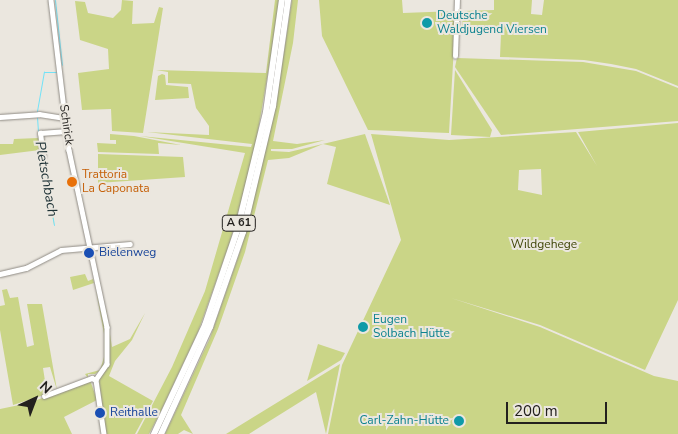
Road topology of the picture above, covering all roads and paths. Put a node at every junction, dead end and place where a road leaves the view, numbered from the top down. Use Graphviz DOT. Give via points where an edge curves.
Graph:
graph roads {
  1 [pos="51,0"];
  2 [pos="282,0"];
  3 [pos="288,0"];
  4 [pos="457,0"];
  5 [pos="455,56"];
  6 [pos="0,117"];
  7 [pos="65,118"];
  8 [pos="67,131"];
  9 [pos="44,157"];
  10 [pos="130,244"];
  11 [pos="91,248"];
  12 [pos="0,274"];
  13 [pos="96,380"];
  14 [pos="44,396"];
  15 [pos="104,434"];
  16 [pos="154,434"];
  17 [pos="160,434"];
  1 -- 7 [label="street, Schirick"];
  2 -- 16 [label="highway, A 61" via="266,112 237,230 205,325"];
  3 -- 17 [label="highway, A 61" via="273,106 243,232 204,342"];
  4 -- 5 [label="street"];
  6 -- 7 [label="street" via="39,114"];
  7 -- 8 [label="street, Schirick"];
  8 -- 9 [label="street" via="40,133"];
  8 -- 11 [label="street, Schirick"];
  10 -- 11 [label="street"];
  11 -- 12 [label="street" via="61,250 26,268"];
  11 -- 13 [label="street, Schirick" via="108,335 106,364"];
  13 -- 14 [label="street" via="92,378"];
  13 -- 15 [label="street"];
}
